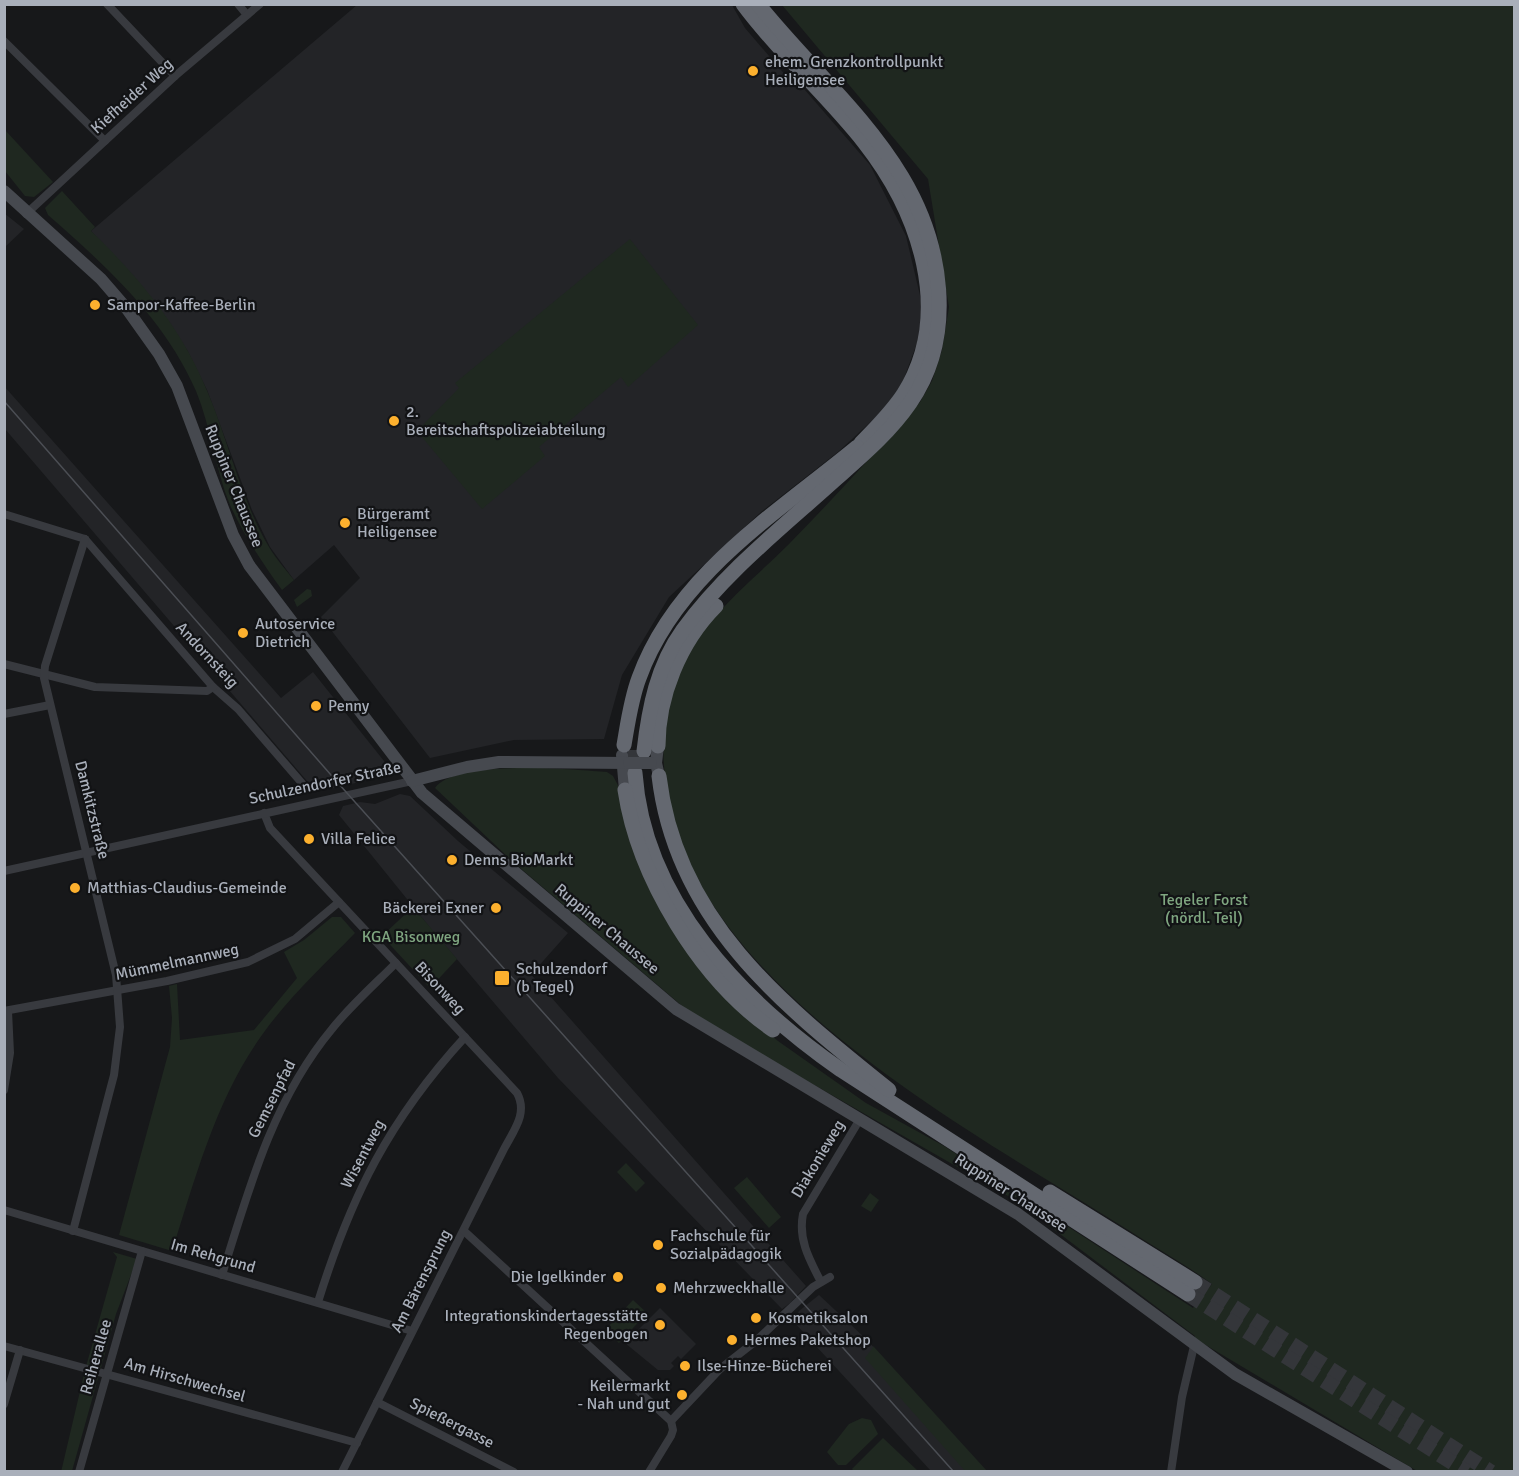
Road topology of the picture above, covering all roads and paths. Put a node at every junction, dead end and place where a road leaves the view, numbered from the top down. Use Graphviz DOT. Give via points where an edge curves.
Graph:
graph roads {
  1 [pos="107,4"];
  2 [pos="238,4"];
  3 [pos="260,4"];
  4 [pos="744,4"];
  5 [pos="758,4"];
  6 [pos="247,15"];
  7 [pos="4,41"];
  8 [pos="175,76"];
  9 [pos="105,141"];
  10 [pos="4,191"];
  11 [pos="26,214"];
  12 [pos="863,448"];
  13 [pos="4,514"];
  14 [pos="85,539"];
  15 [pos="4,663"];
  16 [pos="45,673"];
  17 [pos="213,687"];
  18 [pos="50,705"];
  19 [pos="4,714"];
  20 [pos="642,761"];
  21 [pos="412,781"];
  22 [pos="307,789"];
  23 [pos="625,790"];
  24 [pos="264,813"];
  25 [pos="86,852"];
  26 [pos="4,871"];
  27 [pos="339,902"];
  28 [pos="396,963"];
  29 [pos="118,990"];
  30 [pos="6,1011"];
  31 [pos="465,1037"];
  32 [pos="4,1090"];
  33 [pos="523,1103"];
  34 [pos="860,1119"];
  35 [pos="930,1128"];
  36 [pos="4,1210"];
  37 [pos="73,1231"];
  38 [pos="464,1231"];
  39 [pos="142,1251"];
  40 [pos="222,1275"];
  41 [pos="831,1277"];
  42 [pos="821,1282"];
  43 [pos="318,1302"];
  44 [pos="412,1331"];
  45 [pos="4,1346"];
  46 [pos="1194,1346"];
  47 [pos="20,1350"];
  48 [pos="106,1373"];
  49 [pos="377,1402"];
  50 [pos="4,1404"];
  51 [pos="671,1421"];
  52 [pos="357,1443"];
  53 [pos="79,1472"];
  54 [pos="342,1472"];
  55 [pos="514,1472"];
  56 [pos="649,1472"];
  57 [pos="1171,1472"];
  58 [pos="1407,1472"];
  1 -- 8 [label="street"];
  2 -- 6 [label="street"];
  3 -- 6 [label="street, Kiefheider Weg"];
  4 -- 12 [label="highway" via="878,161 907,212 923,258 928,308 921,354 903,395"];
  5 -- 12 [label="highway" via="887,153 913,197 935,261 939,321 926,376 911,402"];
  6 -- 8 [label="street, Kiefheider Weg"];
  7 -- 9 [label="street"];
  8 -- 9 [label="street, Kiefheider Weg"];
  9 -- 11 [label="street, Kiefheider Weg"];
  10 -- 11 [label="street, Ruppiner Chaussee"];
  11 -- 21 [label="street, Ruppiner Chaussee" via="101,279 146,335 177,386 239,548"];
  12 -- 20 [label="highway" via="711,611 680,658"];
  12 -- 20 [label="highway" via="725,568 677,624 650,675 640,711"];
  13 -- 14 [label="street"];
  14 -- 16 [label="street, Damkitzstraße"];
  14 -- 17 [label="street, Andornsteig"];
  15 -- 16 [label="street"];
  16 -- 17 [label="street" via="95,687"];
  16 -- 18 [label="street, Damkitzstraße"];
  17 -- 22 [label="street, Andornsteig" via="238,709"];
  18 -- 19 [label="street"];
  18 -- 25 [label="street, Damkitzstraße"];
  20 -- 21 [label="street, Schulzendorfer Straße" via="499,762"];
  20 -- 23 [label="street"];
  20 -- 35 [label="highway" via="640,811 661,871 692,926 729,974 773,1019 810,1049"];
  20 -- 35 [label="highway" via="696,894 724,935 781,998 889,1090 1191,1288"];
  21 -- 24 [label="street, Schulzendorfer Straße"];
  21 -- 34 [label="street, Ruppiner Chaussee" via="449,819 676,1009"];
  23 -- 35 [label="highway" via="638,842 657,887 686,936 731,995 760,1021 874,1099"];
  24 -- 25 [label="street, Schulzendorfer Straße"];
  24 -- 27 [label="street, Bisonweg" via="270,828"];
  25 -- 26 [label="street, Schulzendorfer Straße"];
  25 -- 29 [label="street, Damkitzstraße"];
  27 -- 28 [label="street, Bisonweg"];
  27 -- 29 [label="street, Mümmelmannweg" via="313,926 261,957"];
  28 -- 31 [label="street, Bisonweg"];
  28 -- 40 [label="street, Gemsenpfad" via="332,1029 284,1100"];
  29 -- 30 [label="street, Mümmelmannweg"];
  29 -- 37 [label="street, Damkitzstraße" via="120,1028 114,1074"];
  30 -- 32 [label="street" via="10,1053"];
  31 -- 33 [label="street, Bisonweg"];
  31 -- 43 [label="street, Wisentweg" via="408,1105 380,1149"];
  33 -- 38 [label="street, Am Bärensprung" via="523,1111"];
  34 -- 42 [label="street, Diakonieweg" via="802,1214 802,1239"];
  34 -- 46 [label="street, Ruppiner Chaussee" via="1018,1214"];
  36 -- 37 [label="street, Im Rehgrund"];
  37 -- 39 [label="street, Im Rehgrund"];
  38 -- 44 [label="street, Am Bärensprung"];
  38 -- 51 [label="street"];
  39 -- 40 [label="street, Im Rehgrund"];
  39 -- 48 [label="street, Reiherallee"];
  40 -- 43 [label="street, Im Rehgrund"];
  41 -- 42 [label="street"];
  42 -- 51 [label="street" via="720,1369"];
  43 -- 44 [label="street, Im Rehgrund"];
  44 -- 49 [label="street, Am Bärensprung"];
  45 -- 47 [label="street, Am Hirschwechsel"];
  46 -- 57 [label="street"];
  46 -- 58 [label="street, Ruppiner Chaussee" via="1248,1382"];
  47 -- 48 [label="street, Am Hirschwechsel"];
  47 -- 50 [label="street"];
  48 -- 52 [label="street, Am Hirschwechsel"];
  48 -- 53 [label="street, Reiherallee"];
  49 -- 52 [label="street, Am Bärensprung"];
  49 -- 55 [label="street, Spießergasse"];
  51 -- 56 [label="street" via="671,1436"];
  52 -- 54 [label="street, Am Bärensprung"];
}
